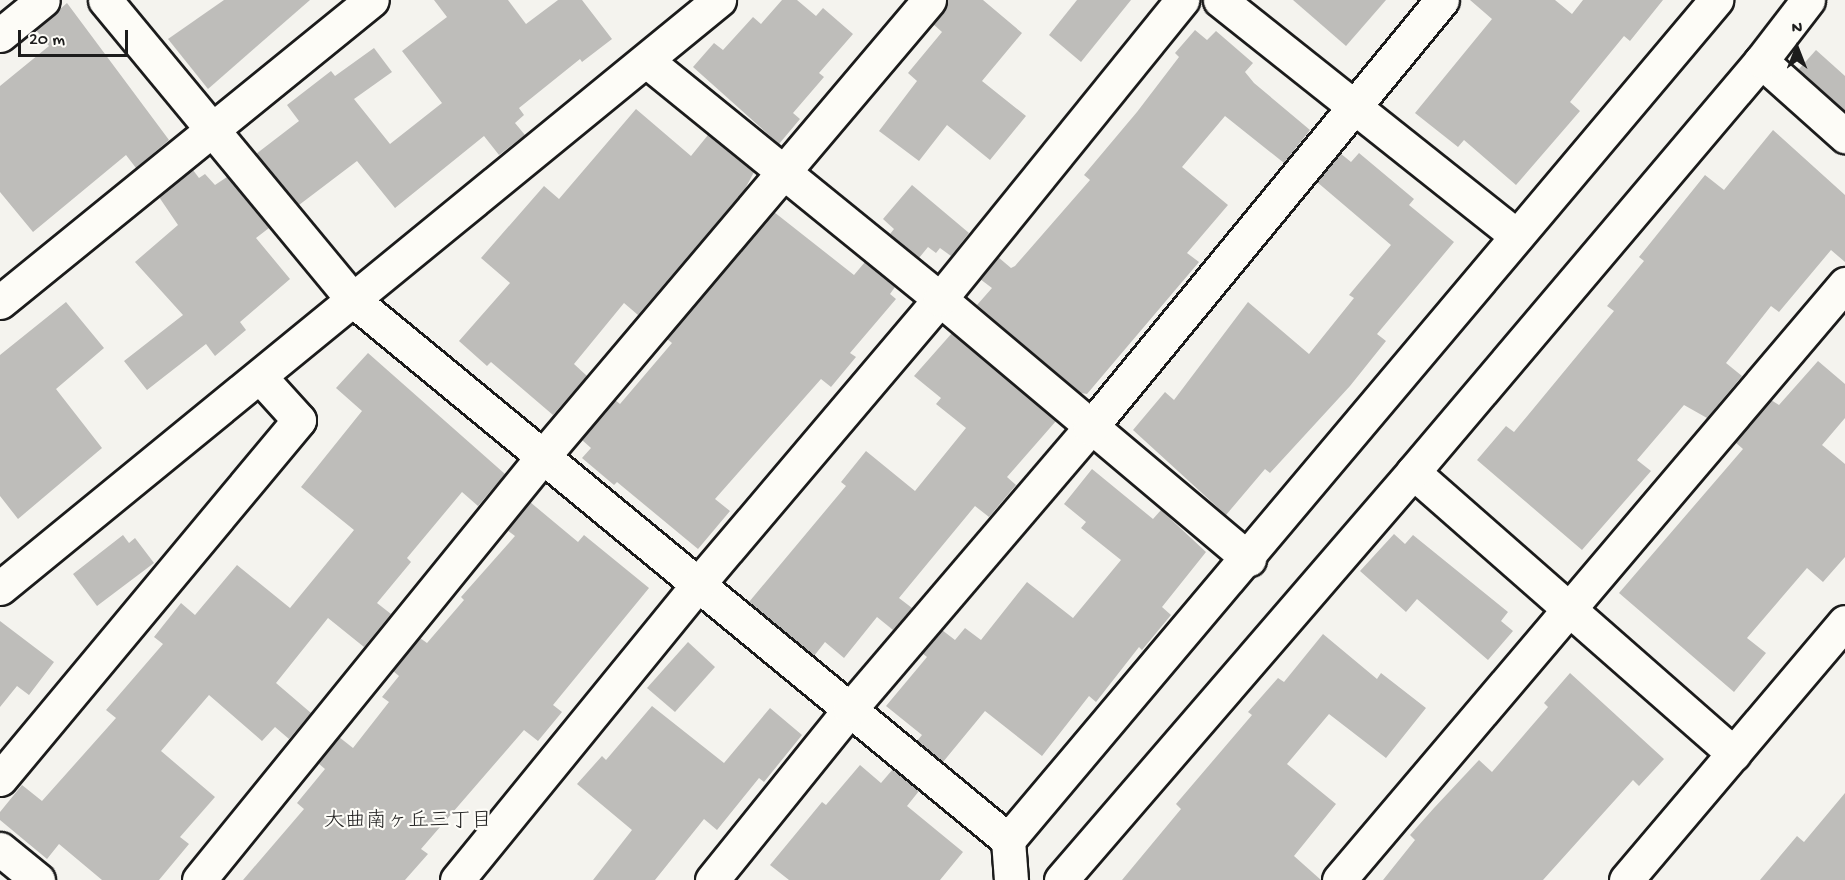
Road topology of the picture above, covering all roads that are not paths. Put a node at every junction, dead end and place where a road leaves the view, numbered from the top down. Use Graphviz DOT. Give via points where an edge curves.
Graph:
graph roads {
  1 [pos="43,0"];
  2 [pos="105,0"];
  3 [pos="372,0"];
  4 [pos="719,0"];
  5 [pos="929,0"];
  6 [pos="1182,0"];
  7 [pos="1220,0"];
  8 [pos="1442,0"];
  9 [pos="1716,0"];
  10 [pos="1808,0"];
  11 [pos="0,35"];
  12 [pos="646,61"];
  13 [pos="1761,61"];
  14 [pos="1352,108"];
  15 [pos="211,128"];
  16 [pos="1845,136"];
  17 [pos="782,171"];
  18 [pos="1517,237"];
  19 [pos="1845,284"];
  20 [pos="940,299"];
  21 [pos="353,300"];
  22 [pos="0,302"];
  23 [pos="260,377"];
  24 [pos="1090,428"];
  25 [pos="544,455"];
  26 [pos="1413,472"];
  27 [pos="1249,559"];
  28 [pos="699,583"];
  29 [pos="0,588"];
  30 [pos="1572,610"];
  31 [pos="1845,622"];
  32 [pos="850,709"];
  33 [pos="1734,754"];
  34 [pos="0,778"];
  35 [pos="1008,840"];
  36 [pos="0,849"];
  37 [pos="38,880"];
  38 [pos="199,880"];
  39 [pos="457,880"];
  40 [pos="712,880"];
  41 [pos="1011,880"];
  42 [pos="1061,880"];
  43 [pos="1340,880"];
  44 [pos="1626,880"];
  1 -- 11 [label="street"];
  2 -- 15 [label="street"];
  3 -- 15 [label="street"];
  4 -- 12 [label="street"];
  5 -- 17 [label="street"];
  6 -- 20 [label="street"];
  7 -- 14 [label="street"];
  8 -- 14 [label="street"];
  9 -- 18 [label="street"];
  10 -- 13 [label="street"];
  12 -- 17 [label="street"];
  12 -- 21 [label="street"];
  13 -- 16 [label="street"];
  13 -- 26 [label="street"];
  14 -- 18 [label="street"];
  14 -- 24 [label="street"];
  15 -- 21 [label="street"];
  15 -- 22 [label="street"];
  17 -- 20 [label="street"];
  17 -- 25 [label="street"];
  18 -- 27 [label="street"];
  19 -- 30 [label="street"];
  20 -- 24 [label="street"];
  20 -- 28 [label="street"];
  21 -- 23 [label="street"];
  21 -- 25 [label="street"];
  23 -- 29 [label="street"];
  23 -- 34 [label="street" via="299,420"];
  24 -- 27 [label="street"];
  24 -- 32 [label="street"];
  25 -- 28 [label="street"];
  25 -- 38 [label="street"];
  26 -- 30 [label="street"];
  26 -- 42 [label="street"];
  27 -- 35 [label="street"];
  28 -- 32 [label="street"];
  28 -- 39 [label="street"];
  30 -- 33 [label="street"];
  30 -- 43 [label="street"];
  31 -- 33 [label="street"];
  32 -- 35 [label="street"];
  32 -- 40 [label="street"];
  33 -- 44 [label="street"];
  35 -- 41 [label="street"];
  36 -- 37 [label="street"];
}
